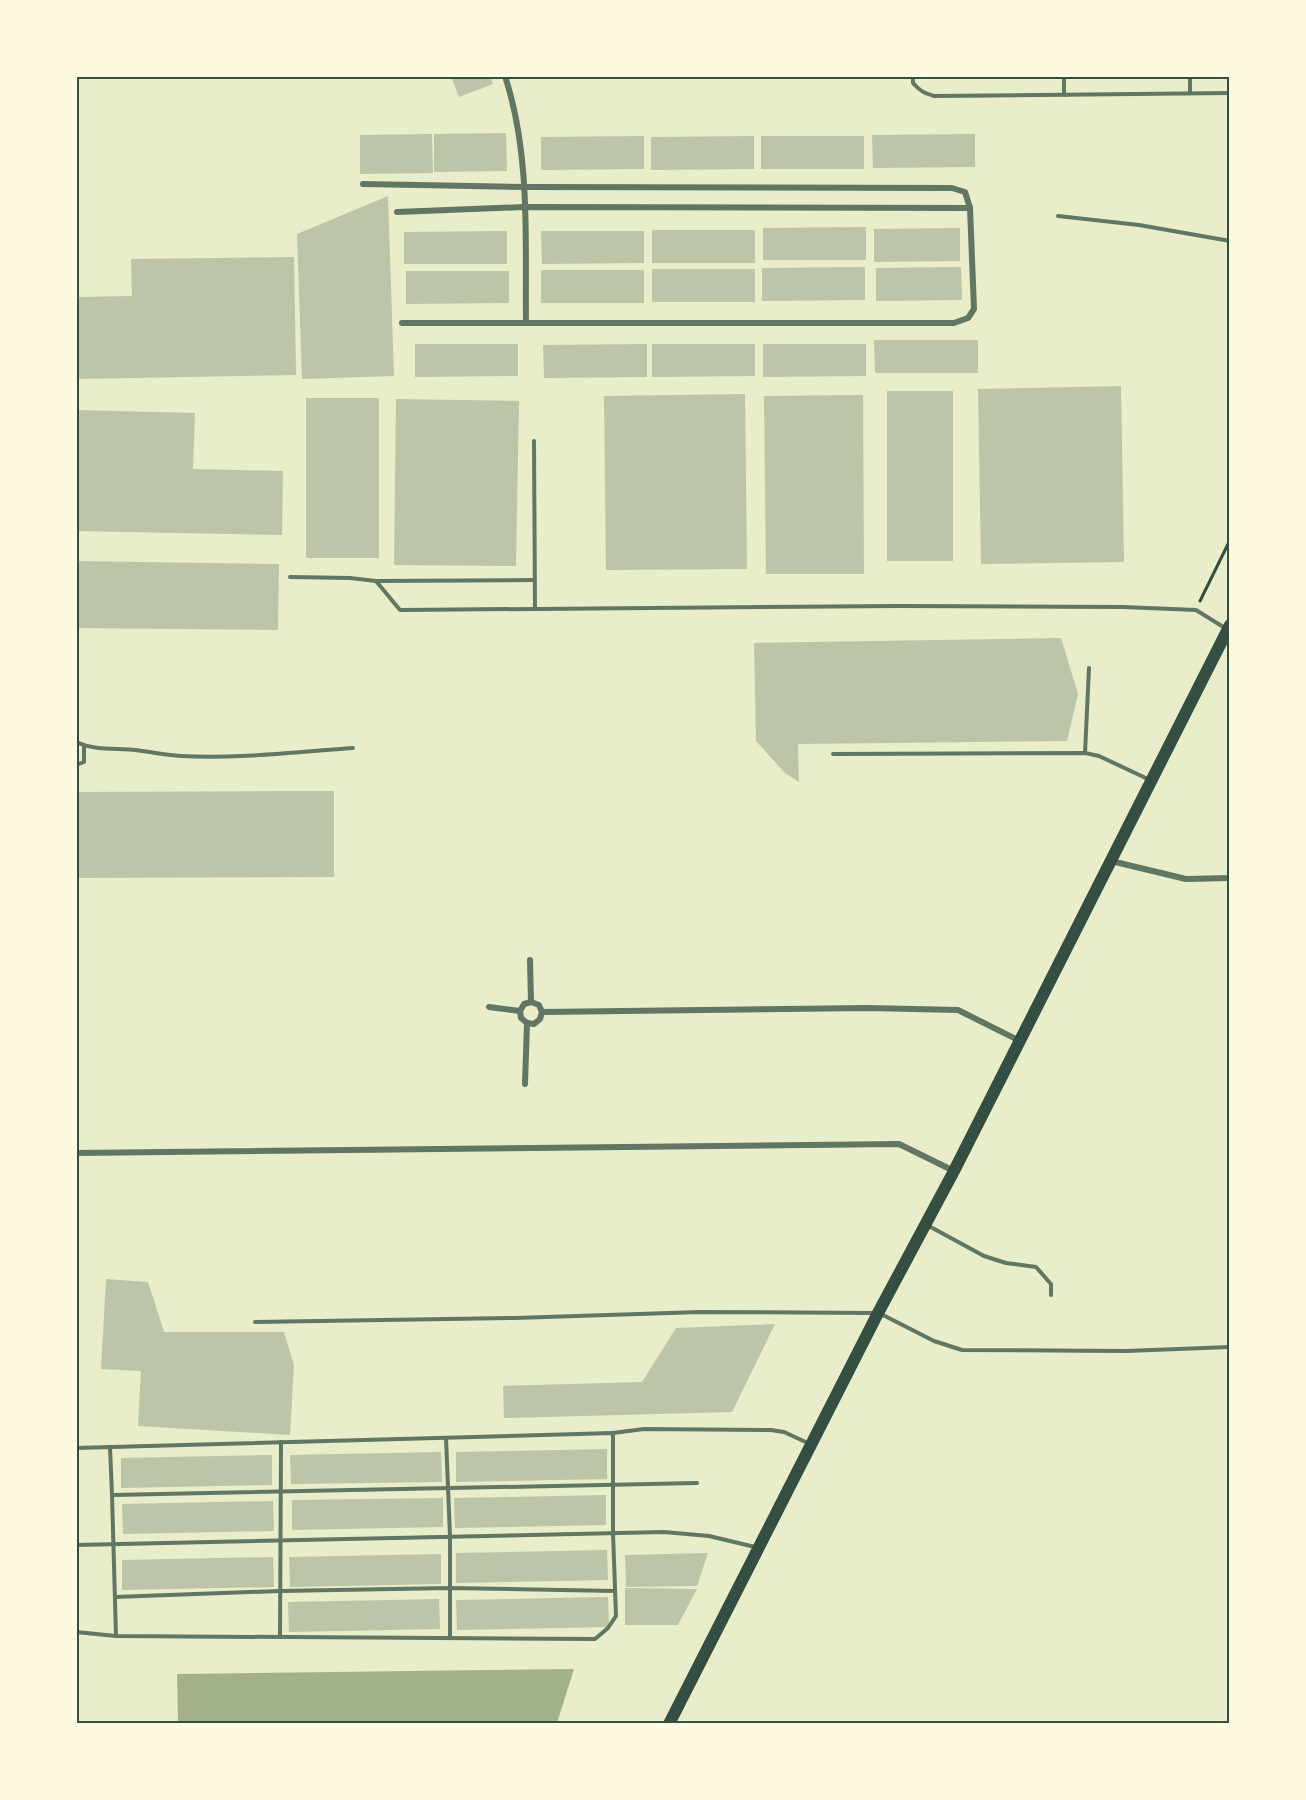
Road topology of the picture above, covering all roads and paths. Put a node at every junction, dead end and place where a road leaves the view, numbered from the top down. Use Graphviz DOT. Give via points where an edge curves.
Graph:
graph roads {
  1 [pos="505,76"];
  2 [pos="913,76"];
  3 [pos="1064,76"];
  4 [pos="1190,76"];
  5 [pos="1190,93"];
  6 [pos="1230,93"];
  7 [pos="1064,94"];
  8 [pos="363,184"];
  9 [pos="525,187"];
  10 [pos="525,207"];
  11 [pos="970,208"];
  12 [pos="397,212"];
  13 [pos="1058,216"];
  14 [pos="1230,241"];
  15 [pos="402,323"];
  16 [pos="526,323"];
  17 [pos="534,441"];
  18 [pos="1230,540"];
  19 [pos="290,577"];
  20 [pos="534,580"];
  21 [pos="376,581"];
  22 [pos="534,609"];
  23 [pos="1196,610"];
  24 [pos="1228,627"];
  25 [pos="1089,668"];
  26 [pos="76,742"];
  27 [pos="84,746"];
  28 [pos="353,748"];
  29 [pos="1085,753"];
  30 [pos="833,754"];
  31 [pos="76,765"];
  32 [pos="1151,781"];
  33 [pos="1110,861"];
  34 [pos="1230,878"];
  35 [pos="530,960"];
  36 [pos="531,1002"];
  37 [pos="489,1007"];
  38 [pos="520,1011"];
  39 [pos="542,1012"];
  40 [pos="527,1023"];
  41 [pos="1020,1041"];
  42 [pos="525,1084"];
  43 [pos="76,1153"];
  44 [pos="954,1171"];
  45 [pos="926,1224"];
  46 [pos="1051,1295"];
  47 [pos="878,1313"];
  48 [pos="255,1322"];
  49 [pos="1230,1347"];
  50 [pos="613,1433"];
  51 [pos="446,1438"];
  52 [pos="281,1442"];
  53 [pos="812,1444"];
  54 [pos="110,1447"];
  55 [pos="76,1448"];
  56 [pos="697,1483"];
  57 [pos="613,1484"];
  58 [pos="448,1488"];
  59 [pos="281,1491"];
  60 [pos="112,1495"];
  61 [pos="613,1533"];
  62 [pos="450,1536"];
  63 [pos="281,1540"];
  64 [pos="113,1544"];
  65 [pos="76,1545"];
  66 [pos="759,1548"];
  67 [pos="450,1588"];
  68 [pos="280,1591"];
  69 [pos="615,1591"];
  70 [pos="115,1598"];
  71 [pos="76,1632"];
  72 [pos="116,1636"];
  73 [pos="280,1637"];
  74 [pos="450,1638"];
  75 [pos="669,1724"];
  1 -- 9 [label="street" via="524,159"];
  2 -- 7 [label="lane" via="913,83 923,93 934,96"];
  3 -- 7 [label="lane"];
  4 -- 5 [label="lane"];
  5 -- 6 [label="lane"];
  5 -- 7 [label="lane"];
  8 -- 9 [label="street"];
  9 -- 10 [label="street"];
  9 -- 11 [label="street" via="952,188 965,192"];
  10 -- 11 [label="street"];
  10 -- 12 [label="street"];
  10 -- 16 [label="street"];
  11 -- 16 [label="street" via="974,309 968,318 954,322"];
  13 -- 14 [label="lane"];
  15 -- 16 [label="street"];
  17 -- 20 [label="lane"];
  18 -- 23 [label="path"];
  19 -- 21 [label="lane"];
  20 -- 21 [label="lane"];
  20 -- 22 [label="lane"];
  21 -- 22 [label="lane" via="400,610"];
  22 -- 23 [label="lane" via="900,606"];
  23 -- 24 [label="lane"];
  24 -- 32 [label="highway"];
  25 -- 29 [label="lane"];
  26 -- 27 [label="lane"];
  27 -- 28 [label="lane" via="203,757"];
  27 -- 31 [label="lane" via="84,762"];
  29 -- 30 [label="lane"];
  29 -- 32 [label="lane"];
  32 -- 33 [label="highway"];
  33 -- 34 [label="street" via="1186,879"];
  33 -- 41 [label="highway"];
  35 -- 36 [label="street"];
  36 -- 38 [label="street"];
  36 -- 39 [label="street"];
  37 -- 38 [label="street"];
  38 -- 40 [label="street"];
  39 -- 40 [label="street" via="534,1024"];
  39 -- 41 [label="street" via="958,1010"];
  40 -- 42 [label="street"];
  41 -- 44 [label="highway"];
  43 -- 44 [label="street" via="899,1144"];
  44 -- 45 [label="highway"];
  45 -- 46 [label="lane" via="984,1256 1036,1267 1051,1284"];
  45 -- 47 [label="highway"];
  47 -- 48 [label="lane" via="699,1312"];
  47 -- 49 [label="lane" via="934,1341 962,1350"];
  47 -- 53 [label="highway"];
  50 -- 51 [label="lane"];
  50 -- 53 [label="lane" via="644,1429 771,1430"];
  50 -- 57 [label="lane"];
  51 -- 52 [label="lane"];
  51 -- 58 [label="lane"];
  52 -- 54 [label="lane"];
  52 -- 59 [label="lane"];
  53 -- 66 [label="highway"];
  54 -- 55 [label="lane"];
  54 -- 60 [label="lane"];
  56 -- 57 [label="lane"];
  57 -- 58 [label="lane"];
  57 -- 61 [label="lane"];
  58 -- 59 [label="lane"];
  58 -- 62 [label="lane"];
  59 -- 60 [label="lane"];
  59 -- 63 [label="lane"];
  60 -- 64 [label="lane"];
  61 -- 62 [label="lane"];
  61 -- 66 [label="lane" via="709,1536"];
  61 -- 69 [label="lane"];
  62 -- 63 [label="lane"];
  62 -- 67 [label="lane"];
  63 -- 64 [label="lane"];
  63 -- 68 [label="lane"];
  64 -- 65 [label="lane"];
  64 -- 70 [label="lane"];
  66 -- 75 [label="highway"];
  67 -- 68 [label="lane"];
  67 -- 69 [label="lane"];
  67 -- 74 [label="lane"];
  68 -- 70 [label="lane"];
  68 -- 73 [label="lane"];
  69 -- 74 [label="lane" via="616,1616 595,1639"];
  70 -- 72 [label="lane"];
  71 -- 72 [label="lane"];
  72 -- 73 [label="lane"];
  73 -- 74 [label="lane"];
}
